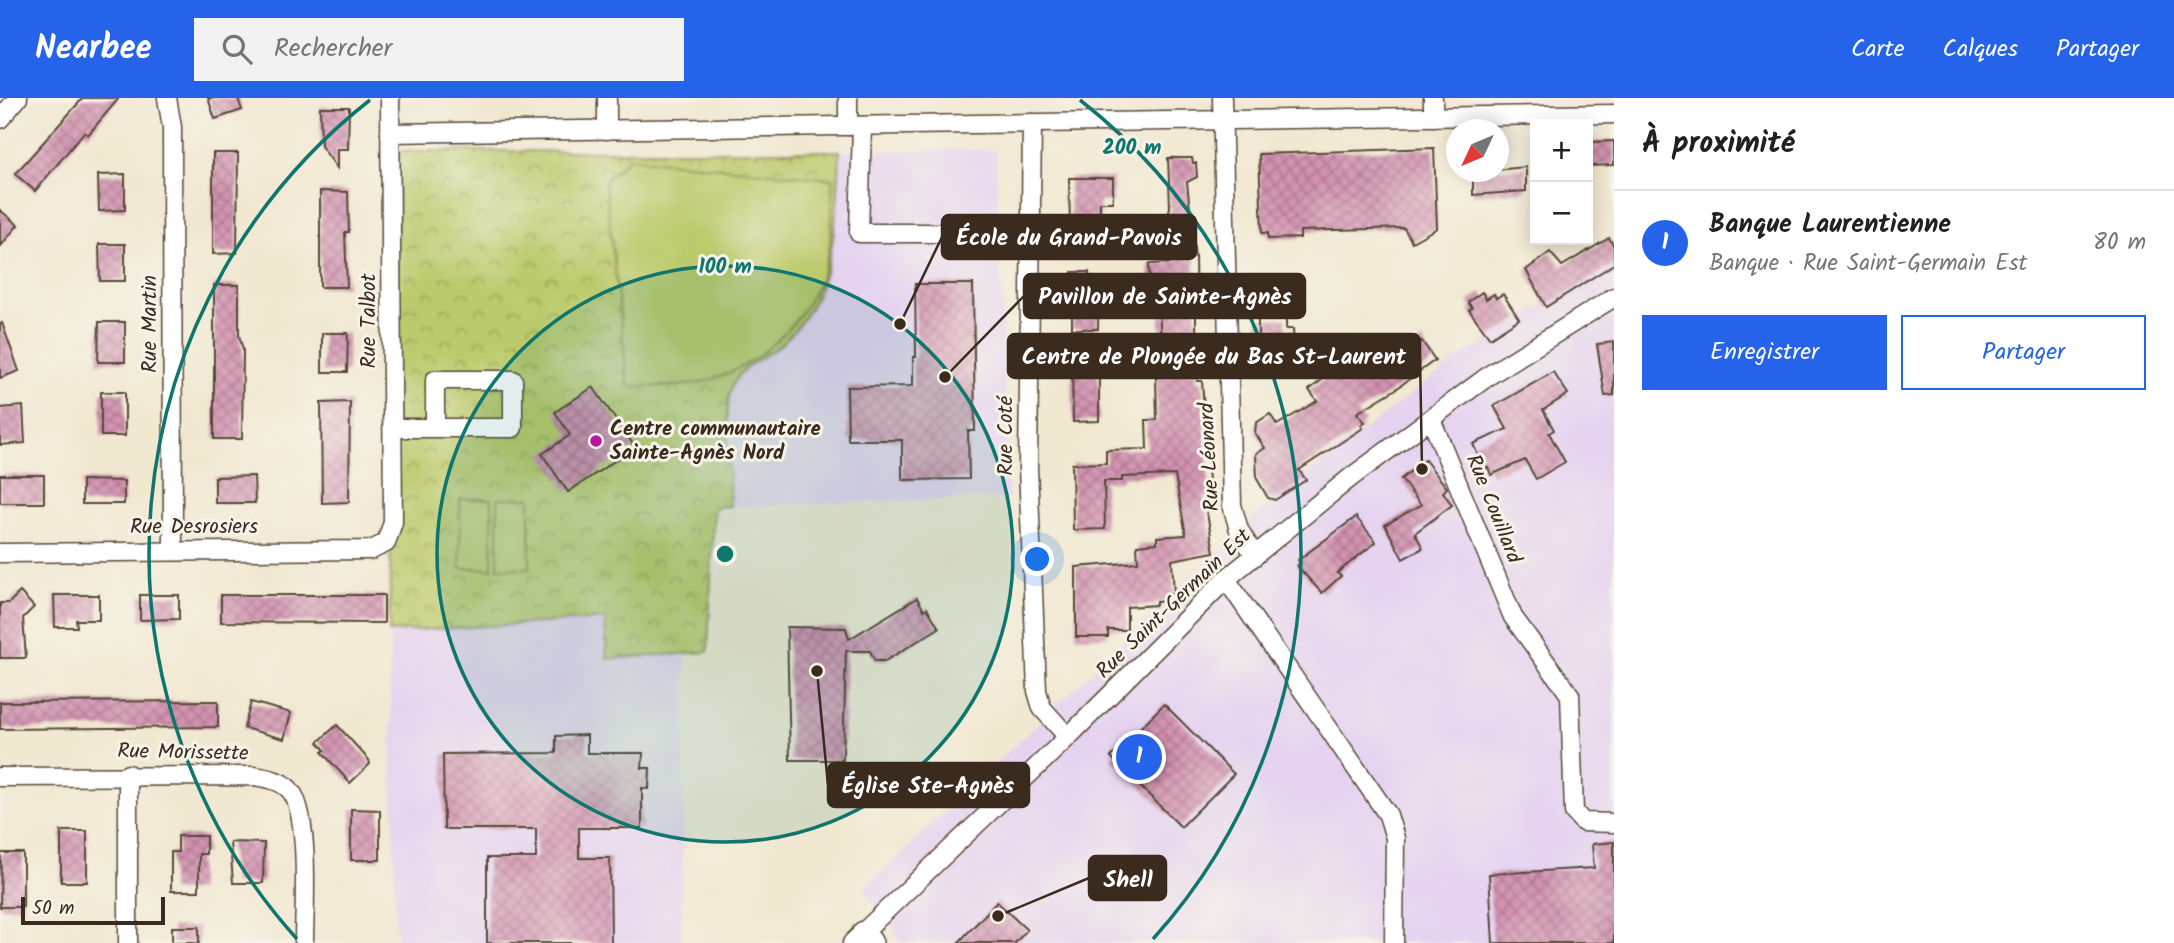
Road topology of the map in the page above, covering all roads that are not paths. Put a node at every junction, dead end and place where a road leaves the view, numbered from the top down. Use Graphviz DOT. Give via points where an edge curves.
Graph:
graph roads {
  1 [pos="18,98"];
  2 [pos="166,98"];
  3 [pos="390,98"];
  4 [pos="607,98"];
  5 [pos="848,98"];
  6 [pos="1222,98"];
  7 [pos="1433,98"];
  8 [pos="1614,114"];
  9 [pos="1433,117"];
  10 [pos="0,119"];
  11 [pos="1222,120"];
  12 [pos="1032,123"];
  13 [pos="855,126"];
  14 [pos="607,130"];
  15 [pos="390,133"];
  16 [pos="1031,233"];
  17 [pos="1614,297"];
  18 [pos="1431,419"];
  19 [pos="393,428"];
  20 [pos="435,428"];
  21 [pos="386,542"];
  22 [pos="173,550"];
  23 [pos="0,553"];
  24 [pos="1255,556"];
  25 [pos="1226,579"];
  26 [pos="1068,737"];
  27 [pos="128,774"];
  28 [pos="0,777"];
  29 [pos="1614,824"];
  30 [pos="862,940"];
  31 [pos="128,943"];
  32 [pos="304,943"];
  33 [pos="1394,943"];
  1 -- 10 [label="street"];
  2 -- 22 [label="street, Rue Martin" via="172,127"];
  3 -- 15 [label="street, Rue Talbot"];
  4 -- 14 [label="street"];
  5 -- 13 [label="street"];
  6 -- 11 [label="street, Rue Léonard"];
  7 -- 9 [label="street"];
  8 -- 9 [label="street"];
  9 -- 11 [label="street"];
  11 -- 12 [label="street"];
  11 -- 24 [label="street, Rue Léonard" via="1232,505 1239,530"];
  12 -- 13 [label="street"];
  12 -- 16 [label="street, Rue Coté"];
  13 -- 14 [label="street"];
  13 -- 16 [label="street" via="859,233"];
  14 -- 15 [label="street"];
  15 -- 19 [label="street, Rue Talbot"];
  16 -- 26 [label="street, Rue Coté" via="1028,467 1037,691 1042,708"];
  17 -- 18 [label="street, Rue Saint-Germain Est" via="1491,374"];
  18 -- 24 [label="street, Rue Saint-Germain Est"];
  18 -- 29 [label="street, Rue Couillard" via="1513,617 1570,695 1574,813 1583,822"];
  19 -- 20 [label="street"];
  19 -- 21 [label="street, Rue Talbot" via="393,522"];
  20 -- 20 [label="street" via="513,428 513,380 435,380"];
  21 -- 22 [label="street, Rue Desrosiers" via="371,550"];
  22 -- 23 [label="street, Rue Desrosiers"];
  24 -- 25 [label="street, Rue Saint-Germain Est"];
  25 -- 26 [label="street, Rue Saint-Germain Est"];
  25 -- 33 [label="street" via="1388,815 1395,838"];
  26 -- 30 [label="street, Rue Saint-Germain Est"];
  27 -- 28 [label="street, Rue Morissette"];
  27 -- 31 [label="street"];
  27 -- 32 [label="street, Rue Morissette" via="254,776 289,788 303,814"];
}
